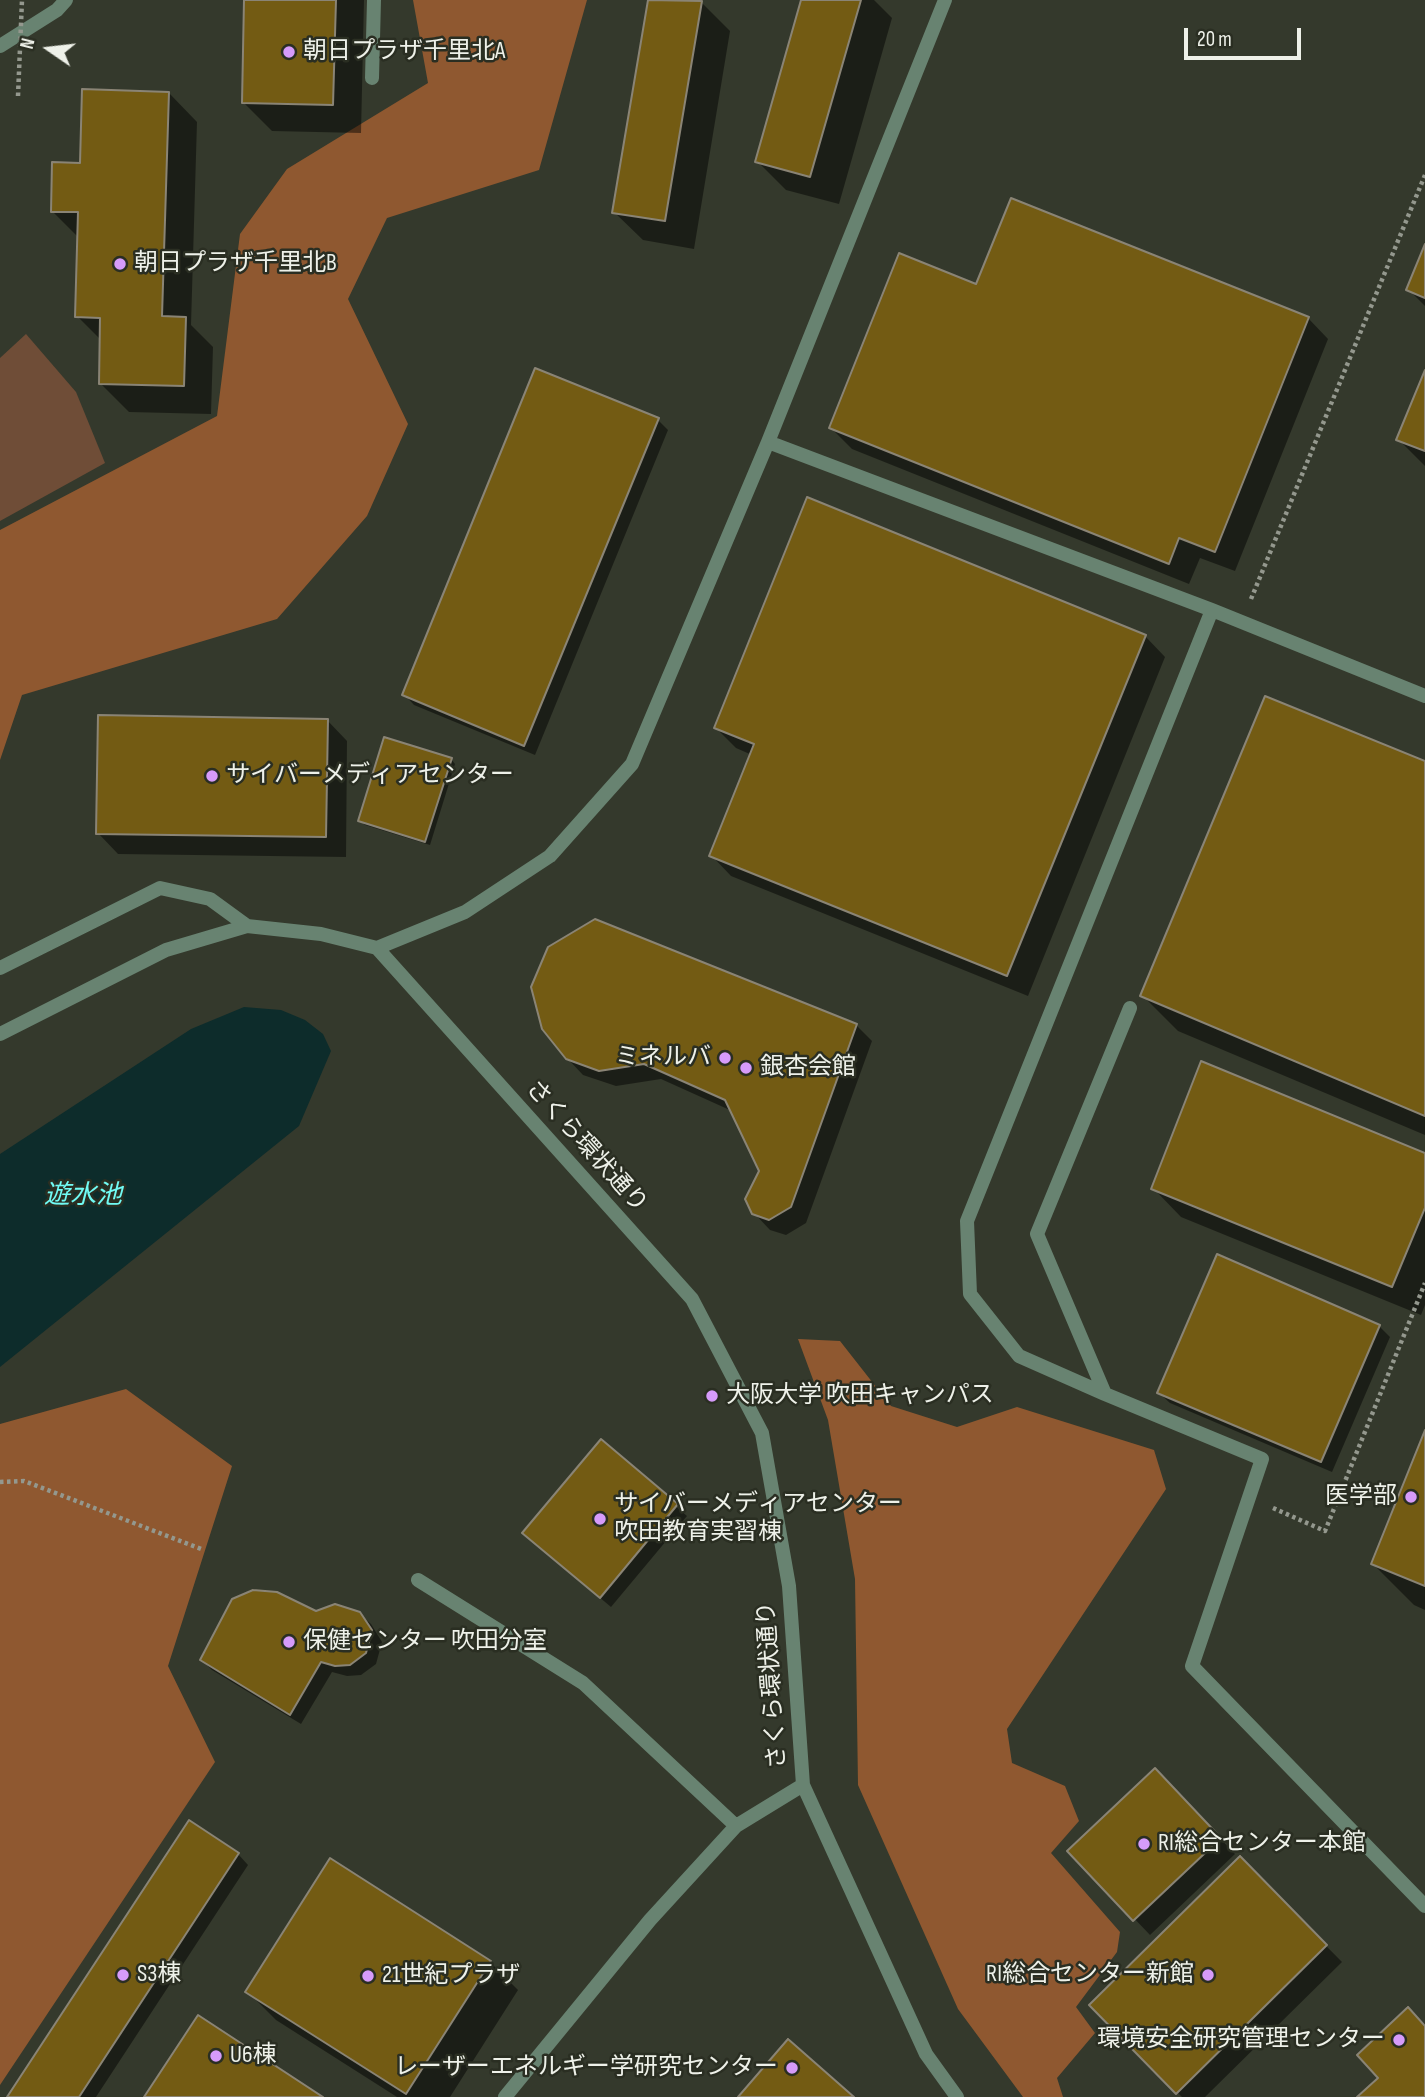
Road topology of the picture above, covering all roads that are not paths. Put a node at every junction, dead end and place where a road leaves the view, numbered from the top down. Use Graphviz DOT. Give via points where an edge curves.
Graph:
graph roads {
  1 [pos="66,0"];
  2 [pos="374,0"];
  3 [pos="946,0"];
  4 [pos="0,46"];
  5 [pos="372,78"];
  6 [pos="768,442"];
  7 [pos="1212,610"];
  8 [pos="1425,696"];
  9 [pos="247,926"];
  10 [pos="377,948"];
  11 [pos="0,968"];
  12 [pos="1130,1008"];
  13 [pos="0,1034"];
  14 [pos="1105,1394"];
  15 [pos="418,1580"];
  16 [pos="803,1785"];
  17 [pos="736,1826"];
  18 [pos="1425,1906"];
  19 [pos="505,2097"];
  20 [pos="957,2097"];
  1 -- 4 [label="street"];
  2 -- 5 [label="street"];
  3 -- 6 [label="street"];
  6 -- 7 [label="street"];
  6 -- 10 [label="street" via="632,764 550,856 465,912"];
  7 -- 8 [label="street"];
  7 -- 14 [label="street" via="967,1221 970,1294 1010,1346 1019,1356"];
  9 -- 10 [label="street" via="321,934"];
  9 -- 11 [label="street" via="210,900 160,888"];
  9 -- 13 [label="street" via="166,950"];
  10 -- 16 [label="street, さくら環状通り" via="692,1299 762,1433 789,1586"];
  12 -- 14 [label="street" via="1037,1234"];
  14 -- 18 [label="street" via="1262,1458 1192,1666"];
  15 -- 17 [label="street" via="583,1683"];
  16 -- 17 [label="street"];
  16 -- 20 [label="street" via="926,2054"];
  17 -- 19 [label="street" via="650,1920"];
}
